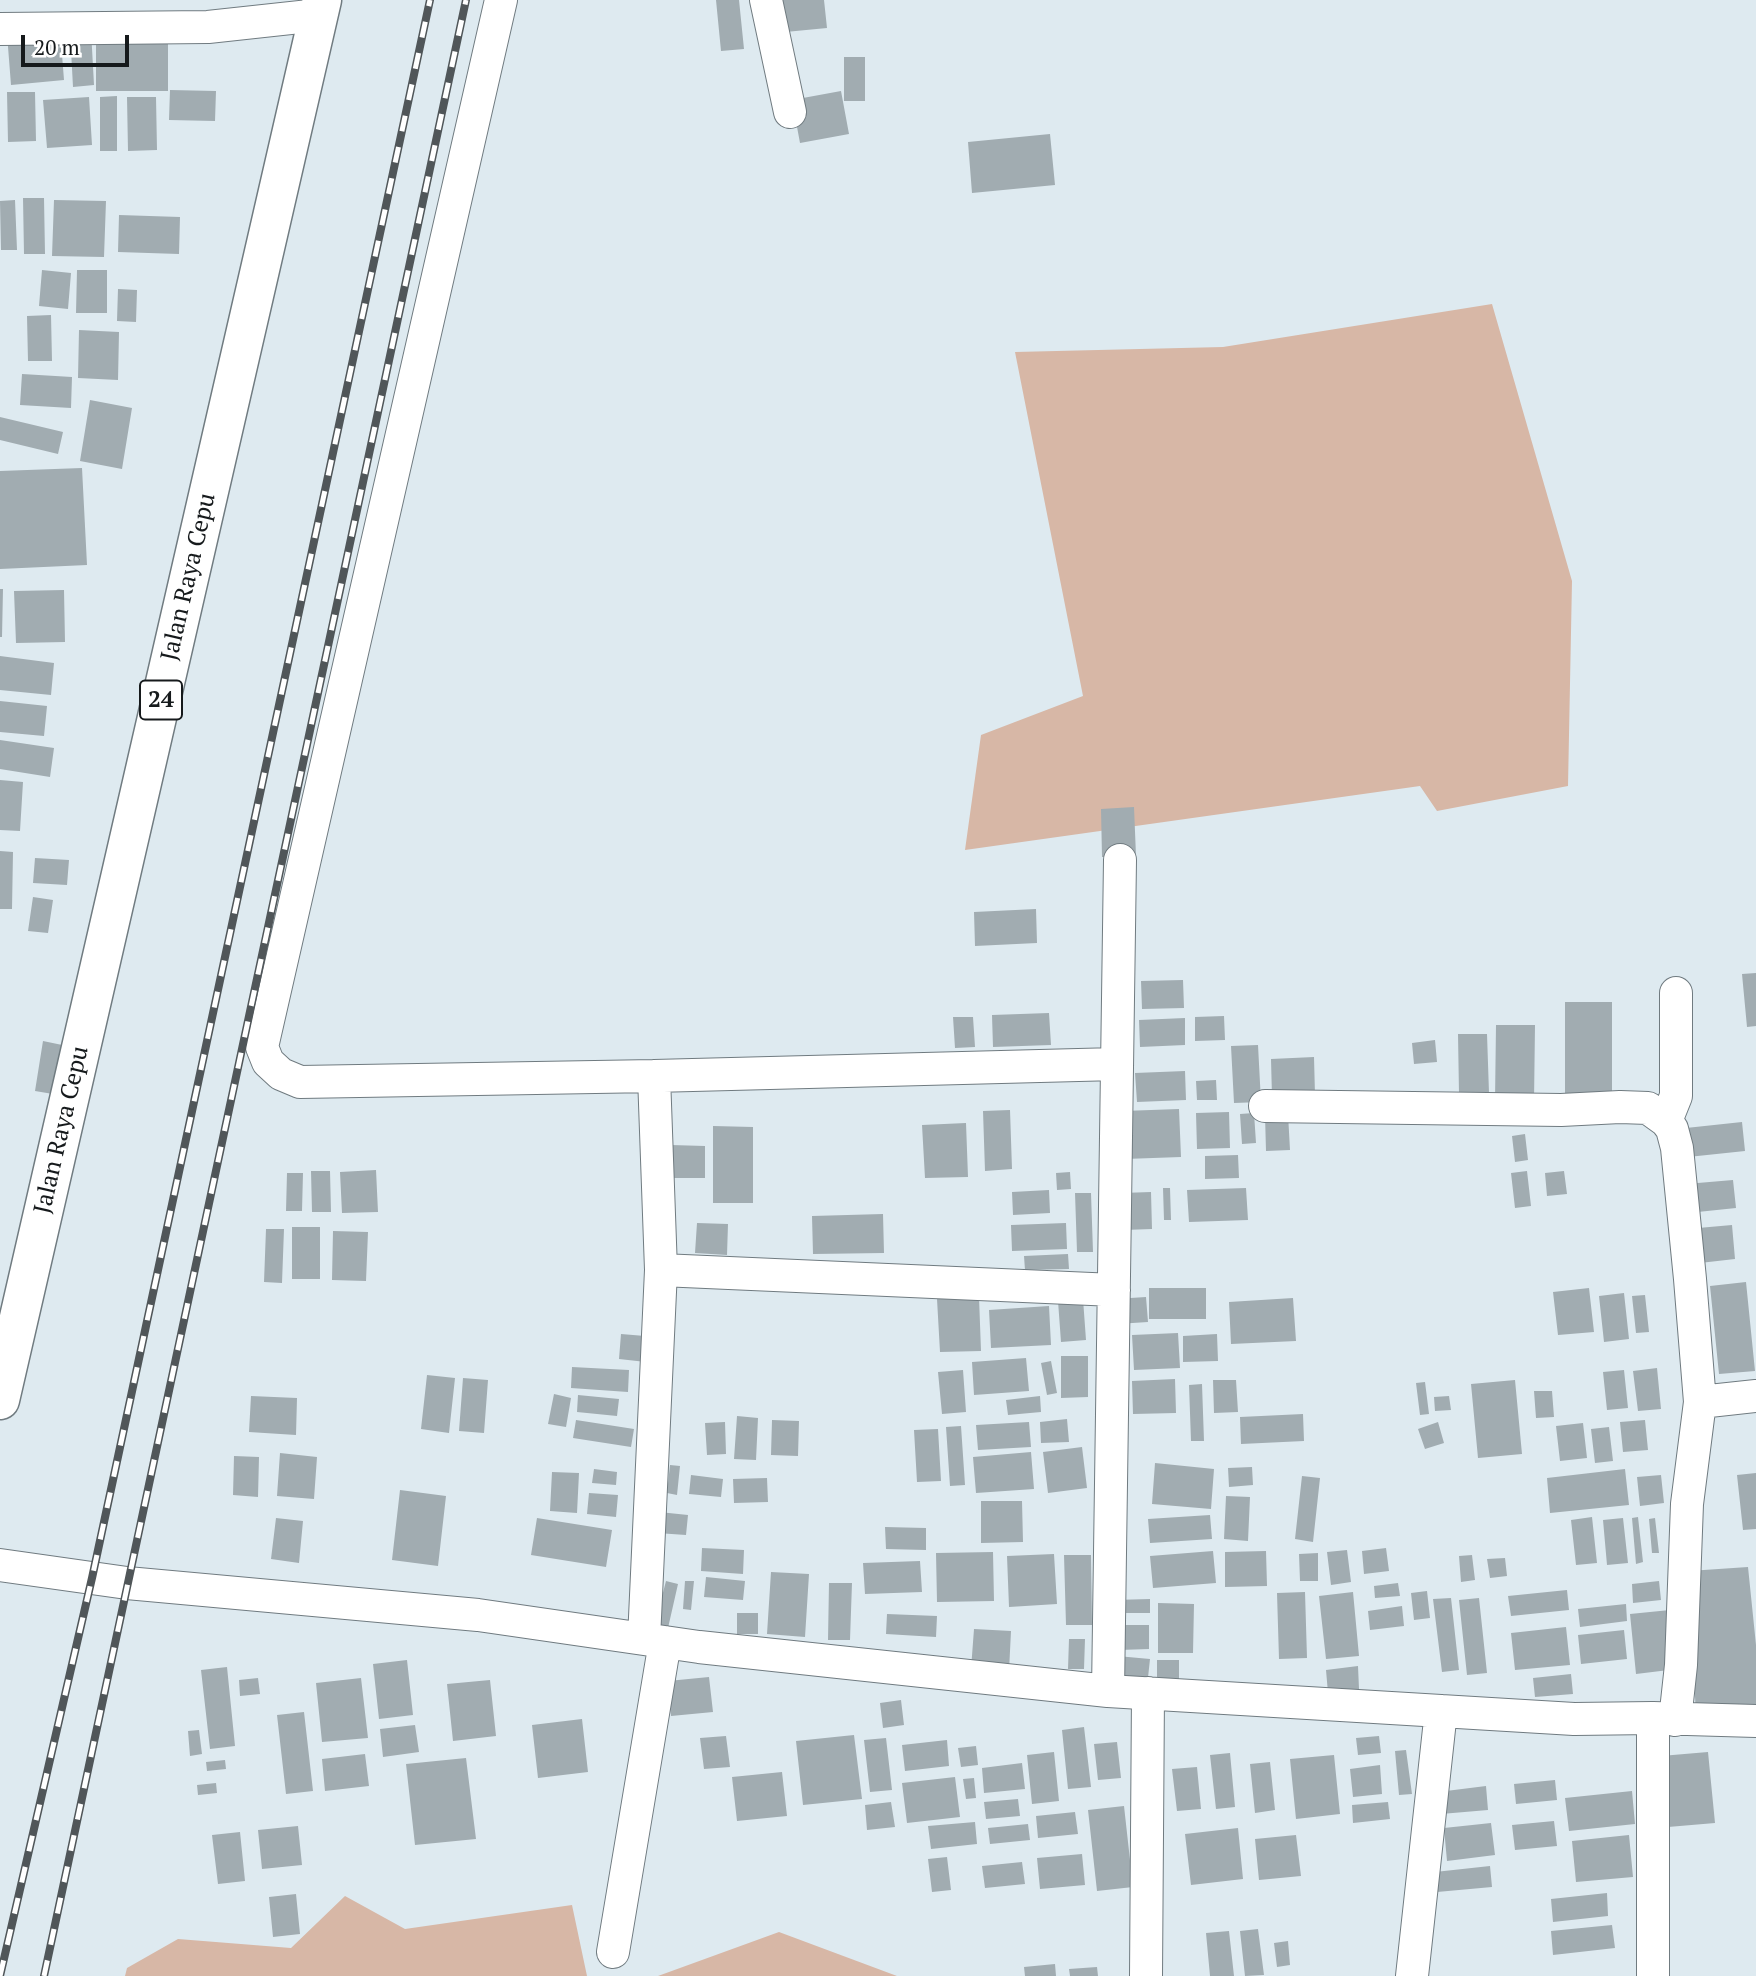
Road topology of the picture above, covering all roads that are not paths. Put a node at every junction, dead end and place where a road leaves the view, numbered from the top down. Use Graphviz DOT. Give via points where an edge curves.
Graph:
graph roads {
  1 [pos="501,0"];
  2 [pos="766,0"];
  3 [pos="320,8"];
  4 [pos="0,29"];
  5 [pos="790,112"];
  6 [pos="1120,860"];
  7 [pos="1676,993"];
  8 [pos="1117,1064"];
  9 [pos="654,1076"];
  10 [pos="1265,1106"];
  11 [pos="1666,1121"];
  12 [pos="661,1270"];
  13 [pos="1114,1290"];
  14 [pos="1756,1396"];
  15 [pos="0,1400"];
  16 [pos="1700,1402"];
  17 [pos="0,1565"];
  18 [pos="654,1641"];
  19 [pos="1108,1691"];
  20 [pos="1148,1693"];
  21 [pos="1441,1711"];
  22 [pos="1664,1719"];
  23 [pos="1756,1721"];
  24 [pos="613,1952"];
  25 [pos="1146,1976"];
  26 [pos="1412,1976"];
  27 [pos="1653,1976"];
  1 -- 9 [label="street" via="262,1046 268,1062 300,1082"];
  2 -- 5 [label="street"];
  3 -- 4 [label="street" via="208,27"];
  3 -- 15 [label="highway, Jalan Raya Cepu / 24"];
  6 -- 8 [label="street"];
  7 -- 11 [label="street" via="1676,1096"];
  8 -- 9 [label="street"];
  8 -- 13 [label="street"];
  9 -- 12 [label="street"];
  10 -- 11 [label="street" via="1648,1108"];
  11 -- 16 [label="street" via="1677,1148"];
  12 -- 13 [label="street"];
  12 -- 18 [label="street"];
  13 -- 19 [label="street"];
  14 -- 16 [label="street"];
  16 -- 22 [label="street" via="1687,1504 1681,1665"];
  17 -- 18 [label="street" via="127,1583 478,1615"];
  18 -- 19 [label="street"];
  18 -- 24 [label="street"];
  19 -- 20 [label="street"];
  20 -- 21 [label="street"];
  20 -- 25 [label="street"];
  21 -- 22 [label="street"];
  21 -- 26 [label="street"];
  22 -- 23 [label="street"];
  22 -- 27 [label="street"];
}
